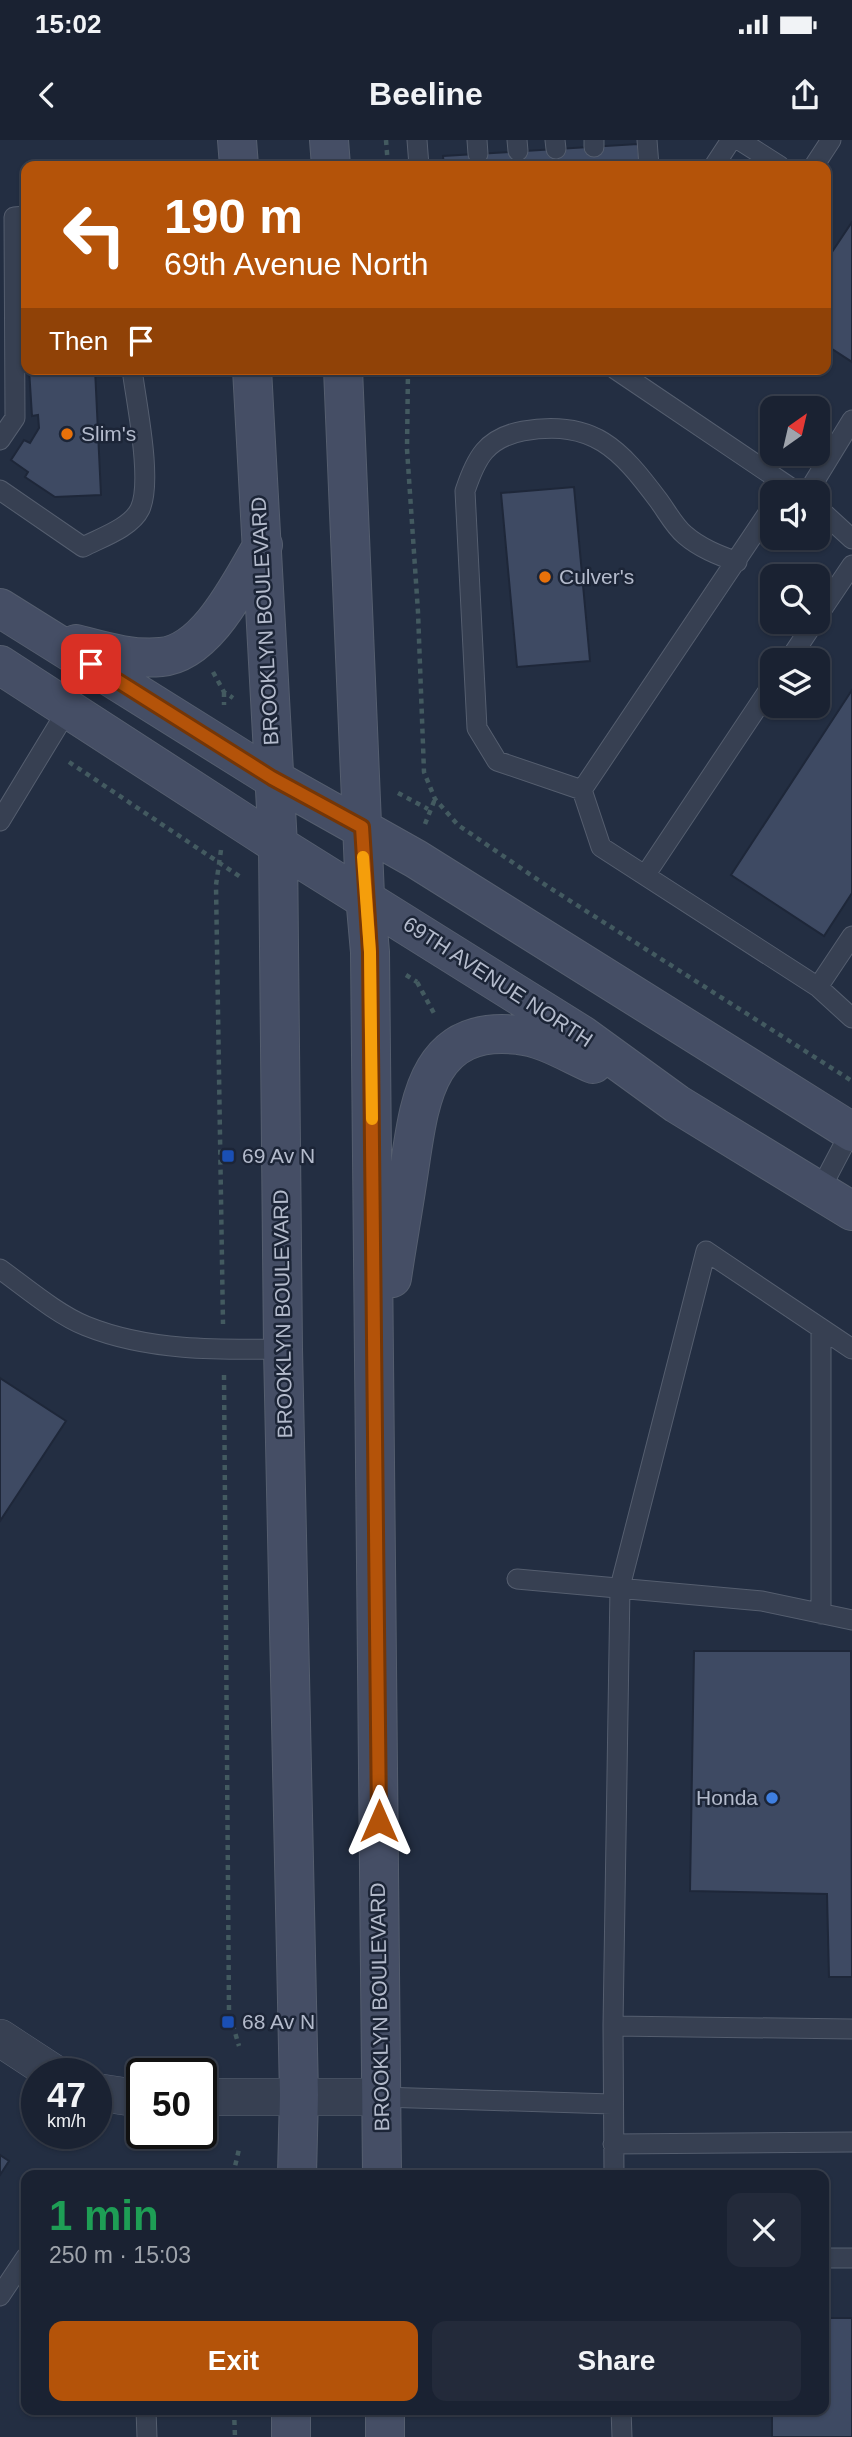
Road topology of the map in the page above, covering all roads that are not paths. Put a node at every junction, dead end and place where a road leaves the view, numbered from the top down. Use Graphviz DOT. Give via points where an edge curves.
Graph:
graph roads {
  1 [pos="237,140"];
  2 [pos="329,140"];
  3 [pos="416,140"];
  4 [pos="647,140"];
  5 [pos="731,140"];
  6 [pos="739,140"];
  7 [pos="831,140"];
  8 [pos="239,161"];
  9 [pos="331,161"];
  10 [pos="418,161"];
  11 [pos="649,161"];
  12 [pos="717,161"];
  13 [pos="772,161"];
  14 [pos="817,161"];
  15 [pos="21,216"];
  16 [pos="133,375"];
  17 [pos="252,375"];
  18 [pos="343,375"];
  19 [pos="624,375"];
  20 [pos="852,421"];
  21 [pos="0,440"];
  22 [pos="774,480"];
  23 [pos="815,480"];
  24 [pos="0,490"];
  25 [pos="830,519"];
  26 [pos="760,526"];
  27 [pos="852,540"];
  28 [pos="263,545"];
  29 [pos="737,562"];
  30 [pos="852,565"];
  31 [pos="830,598"];
  32 [pos="0,608"];
  33 [pos="46,636"];
  34 [pos="0,665"];
  35 [pos="760,703"];
  36 [pos="68,709"];
  37 [pos="272,778"];
  38 [pos="582,790"];
  39 [pos="0,821"];
  40 [pos="362,827"];
  41 [pos="278,845"];
  42 [pos="646,874"];
  43 [pos="365,896"];
  44 [pos="852,936"];
  45 [pos="818,987"];
  46 [pos="852,1018"];
  47 [pos="677,1104"];
  48 [pos="852,1131"];
  49 [pos="820,1190"];
  50 [pos="852,1211"];
  51 [pos="0,1269"];
  52 [pos="821,1328"];
  53 [pos="283,1349"];
  54 [pos="852,1349"];
  55 [pos="375,1379"];
  56 [pos="517,1579"];
  57 [pos="620,1587"];
  58 [pos="821,1614"];
  59 [pos="852,1620"];
  60 [pos="613,2026"];
  61 [pos="852,2029"];
  62 [pos="0,2038"];
  63 [pos="31,2058"];
  64 [pos="299,2095"];
  65 [pos="217,2097"];
  66 [pos="381,2097"];
  67 [pos="612,2104"];
  68 [pos="852,2142"];
  69 [pos="613,2144"];
  70 [pos="297,2170"];
  71 [pos="382,2170"];
  72 [pos="614,2170"];
  73 [pos="829,2258"];
  74 [pos="852,2258"];
  75 [pos="21,2264"];
  76 [pos="0,2296"];
  77 [pos="146,2415"];
  78 [pos="291,2415"];
  79 [pos="385,2415"];
  80 [pos="621,2415"];
  81 [pos="146,2437"];
  82 [pos="291,2437"];
  83 [pos="385,2437"];
  84 [pos="622,2437"];
  1 -- 8 [label="main road"];
  2 -- 9 [label="main road"];
  3 -- 10 [label="lane"];
  4 -- 11 [label="lane"];
  5 -- 12 [label="lane"];
  6 -- 13 [label="lane"];
  7 -- 14 [label="lane"];
  15 -- 21 [label="lane" via="14,217 15,418"];
  16 -- 24 [label="lane" via="146,481 140,510 123,526 83,547"];
  17 -- 28 [label="main road, BROOKLYN BOULEVARD"];
  18 -- 40 [label="main road, BROOKLYN BOULEVARD"];
  19 -- 22 [label="lane"];
  20 -- 23 [label="lane"];
  25 -- 27 [label="lane"];
  26 -- 29 [label="lane"];
  28 -- 33 [label="main road" via="221,614 195,642 163,657 118,655"];
  28 -- 37 [label="main road, BROOKLYN BOULEVARD"];
  29 -- 38 [label="lane"];
  29 -- 38 [label="lane" via="683,534 627,459 594,436 548,427 505,434 476,457 465,491 477,728 497,761"];
  30 -- 31 [label="lane"];
  32 -- 33 [label="main road"];
  33 -- 37 [label="main road"];
  34 -- 36 [label="main road, 69TH AVENUE NORTH"];
  35 -- 42 [label="lane"];
  36 -- 39 [label="lane"];
  36 -- 41 [label="main road, 69TH AVENUE NORTH"];
  37 -- 40 [label="main road"];
  37 -- 41 [label="main road, BROOKLYN BOULEVARD"];
  38 -- 42 [label="lane" via="601,847"];
  40 -- 43 [label="main road, BROOKLYN BOULEVARD"];
  40 -- 48 [label="main road"];
  41 -- 43 [label="main road, 69TH AVENUE NORTH"];
  41 -- 53 [label="main road, BROOKLYN BOULEVARD"];
  42 -- 45 [label="lane"];
  43 -- 47 [label="main road, 69TH AVENUE NORTH" via="582,1035"];
  43 -- 55 [label="main road, BROOKLYN BOULEVARD" via="370,952"];
  44 -- 45 [label="lane"];
  45 -- 46 [label="lane"];
  47 -- 49 [label="main road, 69TH AVENUE NORTH"];
  47 -- 55 [label="main road" via="522,1035 492,1033 465,1041 444,1057 430,1073 420,1102"];
  48 -- 49 [label="lane"];
  49 -- 50 [label="main road, 69TH AVENUE NORTH"];
  51 -- 53 [label="lane" via="83,1325 138,1343"];
  52 -- 54 [label="lane"];
  52 -- 57 [label="lane" via="706,1251"];
  52 -- 58 [label="lane"];
  53 -- 64 [label="main road, BROOKLYN BOULEVARD"];
  55 -- 66 [label="main road, BROOKLYN BOULEVARD"];
  56 -- 57 [label="lane"];
  57 -- 58 [label="lane" via="762,1601"];
  57 -- 60 [label="lane"];
  58 -- 59 [label="lane"];
  60 -- 61 [label="lane"];
  60 -- 67 [label="lane"];
  62 -- 63 [label="street"];
  64 -- 65 [label="street"];
  64 -- 66 [label="street"];
  64 -- 70 [label="main road, BROOKLYN BOULEVARD"];
  66 -- 67 [label="lane"];
  66 -- 71 [label="main road, BROOKLYN BOULEVARD"];
  67 -- 69 [label="lane"];
  68 -- 69 [label="lane"];
  69 -- 72 [label="lane"];
  73 -- 74 [label="lane"];
  75 -- 76 [label="lane"];
  77 -- 81 [label="lane"];
  78 -- 82 [label="main road"];
  79 -- 83 [label="main road"];
  80 -- 84 [label="lane"];
}
